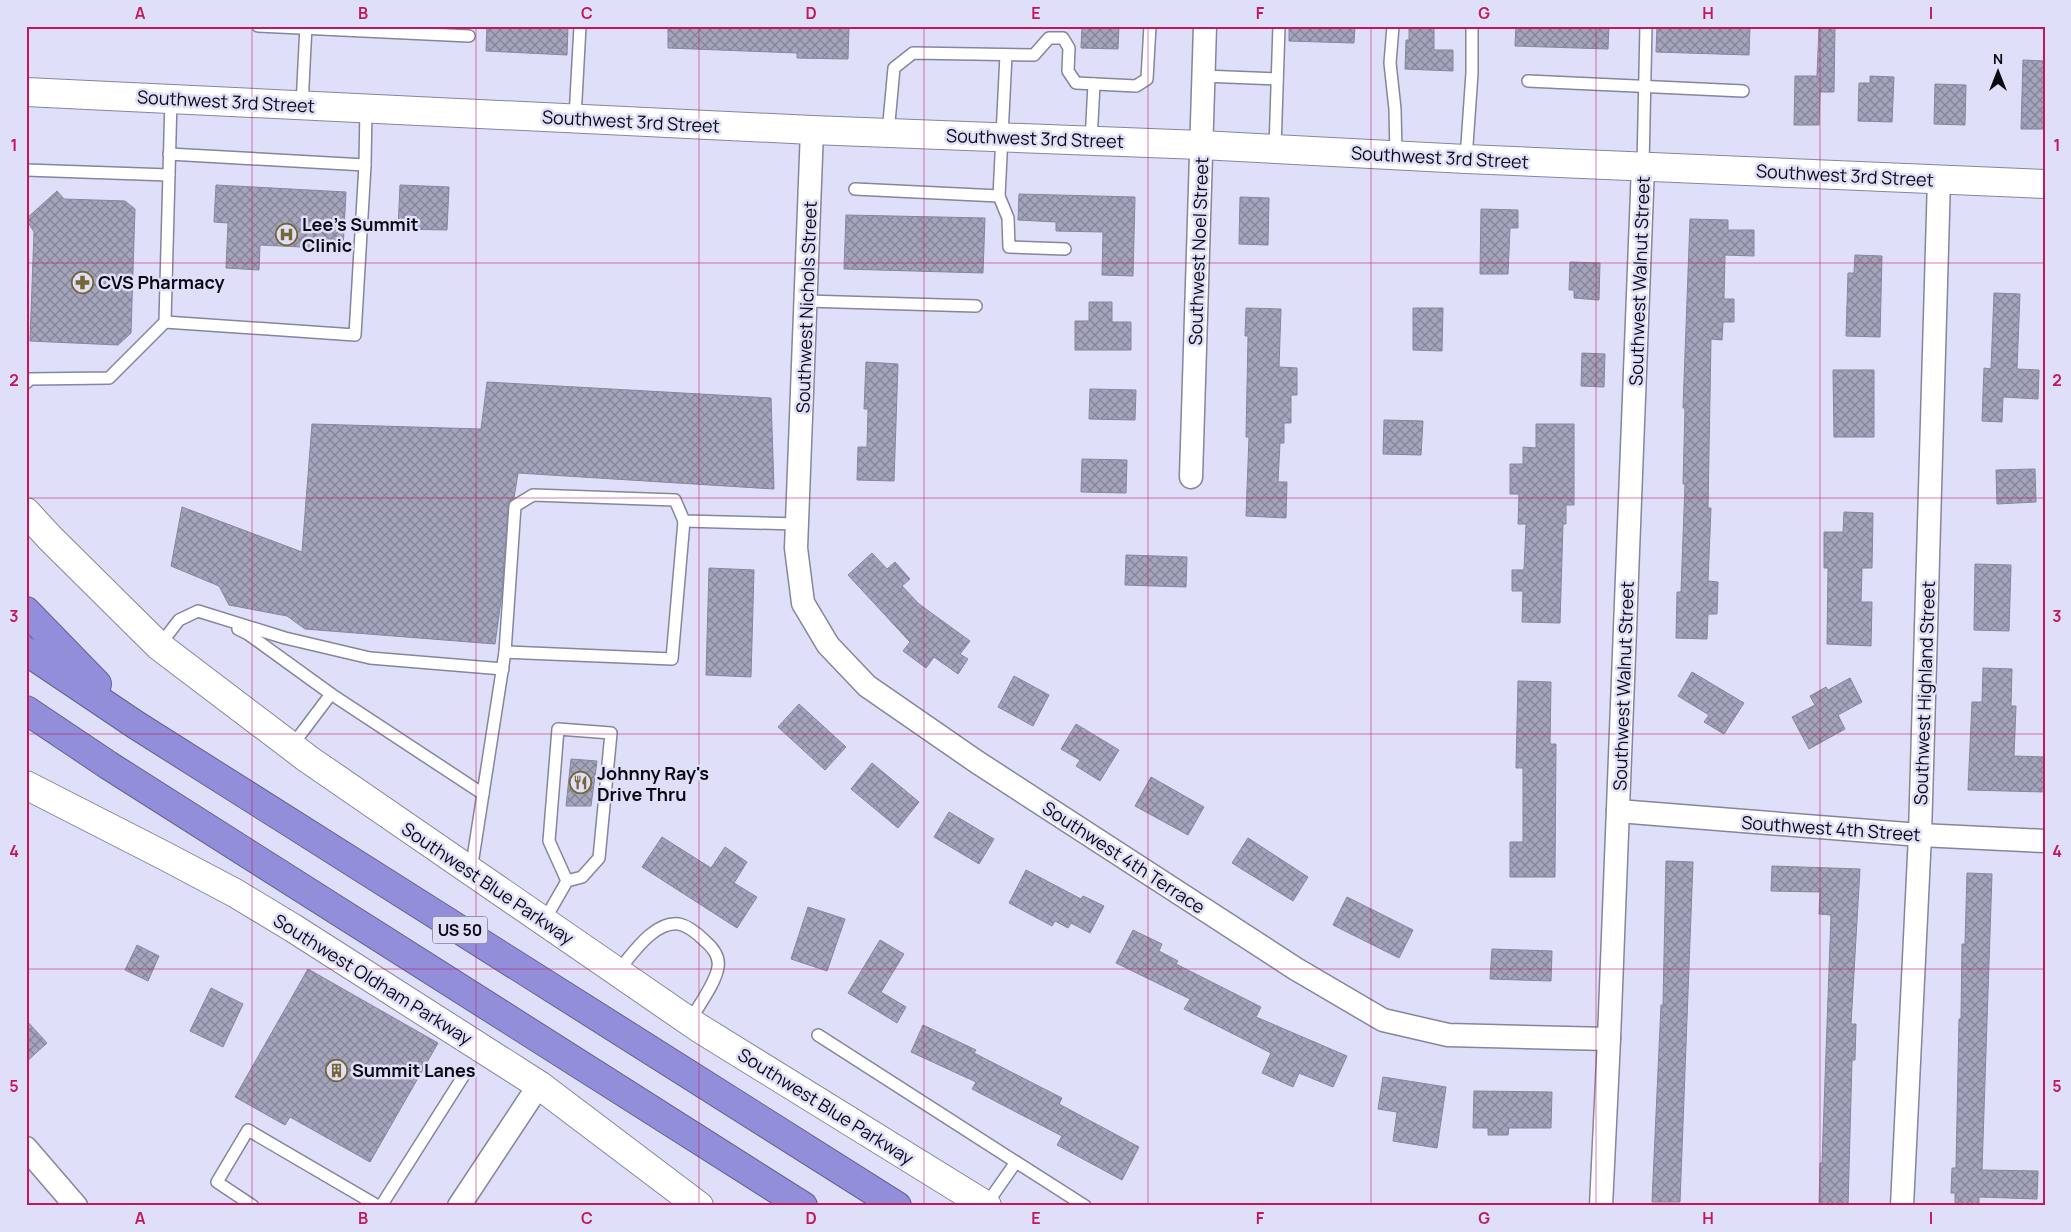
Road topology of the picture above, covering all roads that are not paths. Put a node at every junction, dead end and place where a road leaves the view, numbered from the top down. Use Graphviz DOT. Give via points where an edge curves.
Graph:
graph roads {
  1 [pos="258,26"];
  2 [pos="580,26"];
  3 [pos="1150,26"];
  4 [pos="1204,26"];
  5 [pos="1279,26"];
  6 [pos="1393,26"];
  7 [pos="1472,26"];
  8 [pos="1646,26"];
  9 [pos="306,27"];
  10 [pos="469,36"];
  11 [pos="1006,55"];
  12 [pos="1203,76"];
  13 [pos="1277,79"];
  14 [pos="1528,81"];
  15 [pos="1094,84"];
  16 [pos="1645,87"];
  17 [pos="1743,91"];
  18 [pos="26,92"];
  19 [pos="171,99"];
  20 [pos="302,105"];
  21 [pos="366,108"];
  22 [pos="575,118"];
  23 [pos="812,130"];
  24 [pos="888,132"];
  25 [pos="1001,137"];
  26 [pos="1091,140"];
  27 [pos="1200,144"];
  28 [pos="1275,148"];
  29 [pos="169,154"];
  30 [pos="1396,155"];
  31 [pos="1466,159"];
  32 [pos="365,165"];
  33 [pos="1643,166"];
  34 [pos="26,170"];
  35 [pos="169,175"];
  36 [pos="1939,180"];
  37 [pos="2045,184"];
  38 [pos="855,189"];
  39 [pos="999,196"];
  40 [pos="1065,249"];
  41 [pos="806,301"];
  42 [pos="976,306"];
  43 [pos="165,322"];
  44 [pos="28,379"];
  45 [pos="1192,477"];
  46 [pos="799,484"];
  47 [pos="26,512"];
  48 [pos="684,521"];
  49 [pos="797,524"];
  50 [pos="26,611"];
  51 [pos="198,611"];
  52 [pos="159,646"];
  53 [pos="26,651"];
  54 [pos="506,652"];
  55 [pos="503,669"];
  56 [pos="331,694"];
  57 [pos="26,710"];
  58 [pos="136,725"];
  59 [pos="291,747"];
  60 [pos="26,785"];
  61 [pos="483,794"];
  62 [pos="1618,811"];
  63 [pos="1920,835"];
  64 [pos="2045,841"];
  65 [pos="471,872"];
  66 [pos="567,881"];
  67 [pos="544,921"];
  68 [pos="618,972"];
  69 [pos="690,1021"];
  70 [pos="818,1034"];
  71 [pos="1609,1039"];
  72 [pos="464,1075"];
  73 [pos="539,1085"];
  74 [pos="26,1148"];
  75 [pos="1016,1162"];
  76 [pos="76,1206"];
  77 [pos="253,1206"];
  78 [pos="379,1206"];
  79 [pos="459,1206"];
  80 [pos="698,1206"];
  81 [pos="803,1206"];
  82 [pos="897,1206"];
  83 [pos="986,1206"];
  84 [pos="1085,1206"];
  85 [pos="1601,1206"];
  86 [pos="1902,1206"];
  1 -- 9 [label="lane"];
  2 -- 22 [label="lane"];
  3 -- 15 [label="lane" via="1147,79 1136,86"];
  4 -- 12 [label="street, Southwest Noel Street"];
  5 -- 13 [label="lane"];
  6 -- 30 [label="lane" via="1390,63"];
  7 -- 31 [label="lane"];
  8 -- 16 [label="lane"];
  9 -- 10 [label="lane"];
  9 -- 20 [label="lane"];
  11 -- 15 [label="lane" via="1034,55 1049,38 1063,38 1069,48 1068,71 1076,83"];
  11 -- 24 [label="lane" via="913,53 894,68"];
  11 -- 25 [label="lane"];
  12 -- 13 [label="lane"];
  12 -- 27 [label="street, Southwest Noel Street"];
  13 -- 28 [label="lane"];
  14 -- 16 [label="lane"];
  15 -- 26 [label="lane"];
  16 -- 17 [label="lane"];
  16 -- 33 [label="lane"];
  18 -- 19 [label="main road, Southwest 3rd Street"];
  19 -- 20 [label="main road, Southwest 3rd Street"];
  19 -- 29 [label="lane"];
  20 -- 21 [label="main road, Southwest 3rd Street"];
  21 -- 22 [label="main road, Southwest 3rd Street"];
  21 -- 32 [label="lane"];
  22 -- 23 [label="main road, Southwest 3rd Street"];
  23 -- 24 [label="main road, Southwest 3rd Street"];
  23 -- 41 [label="street, Southwest Nichols Street"];
  24 -- 25 [label="main road, Southwest 3rd Street"];
  25 -- 26 [label="main road, Southwest 3rd Street"];
  25 -- 39 [label="lane"];
  26 -- 27 [label="main road, Southwest 3rd Street"];
  27 -- 28 [label="main road, Southwest 3rd Street"];
  27 -- 45 [label="street, Southwest Noel Street"];
  28 -- 30 [label="main road, Southwest 3rd Street"];
  29 -- 32 [label="lane"];
  29 -- 35 [label="lane"];
  30 -- 31 [label="main road, Southwest 3rd Street"];
  31 -- 33 [label="main road, Southwest 3rd Street"];
  32 -- 43 [label="lane" via="355,335"];
  33 -- 36 [label="main road, Southwest 3rd Street"];
  33 -- 62 [label="street, Southwest Walnut Street"];
  34 -- 35 [label="lane"];
  35 -- 43 [label="lane"];
  36 -- 37 [label="main road, Southwest 3rd Street"];
  36 -- 63 [label="street, Southwest Highland Street"];
  38 -- 39 [label="lane"];
  39 -- 40 [label="lane" via="1008,218 1009,247"];
  41 -- 42 [label="lane"];
  41 -- 46 [label="street, Southwest Nichols Street"];
  43 -- 44 [label="lane" via="109,378"];
  46 -- 49 [label="street, Southwest 4th Terrace"];
  47 -- 52 [label="main road, Southwest Blue Parkway"];
  48 -- 49 [label="lane"];
  48 -- 54 [label="lane" via="672,659"];
  48 -- 54 [label="lane" via="675,500 533,495 514,506"];
  49 -- 71 [label="street, Southwest 4th Terrace" via="796,548 803,603 828,645 867,686 977,762 1296,969 1383,1020 1448,1035"];
  50 -- 58 [label="highway"];
  51 -- 52 [label="lane" via="179,620"];
  51 -- 55 [label="lane" via="285,638 370,658"];
  51 -- 56 [label="lane" via="248,634"];
  52 -- 59 [label="main road, Southwest Blue Parkway"];
  53 -- 58 [label="highway, US 50"];
  54 -- 55 [label="lane"];
  55 -- 61 [label="lane"];
  56 -- 59 [label="lane"];
  56 -- 61 [label="lane"];
  57 -- 81 [label="highway, US 50"];
  58 -- 82 [label="highway, US 50"];
  59 -- 65 [label="main road, Southwest Blue Parkway"];
  60 -- 73 [label="main road, Southwest Oldham Parkway" via="234,893"];
  61 -- 65 [label="lane"];
  62 -- 63 [label="street, Southwest 4th Street"];
  62 -- 71 [label="street, Southwest Walnut Street"];
  63 -- 64 [label="street, Southwest 4th Street"];
  63 -- 86 [label="street, Southwest Highland Street"];
  65 -- 67 [label="main road, Southwest Blue Parkway"];
  66 -- 66 [label="lane" via="582,877 599,858 611,733 558,729 549,841"];
  66 -- 67 [label="lane"];
  67 -- 68 [label="main road, Southwest Blue Parkway"];
  68 -- 69 [label="main road, Southwest Blue Parkway"];
  68 -- 69 [label="lane" via="659,928 679,924 689,928 715,951 718,961 715,976"];
  69 -- 83 [label="main road, Southwest Blue Parkway"];
  70 -- 75 [label="lane"];
  71 -- 85 [label="street, Southwest Walnut Street"];
  72 -- 78 [label="lane"];
  73 -- 79 [label="street"];
  73 -- 80 [label="main road, Southwest Oldham Parkway"];
  74 -- 76 [label="street"];
  75 -- 83 [label="lane"];
  75 -- 84 [label="lane"];
  77 -- 78 [label="lane" via="217,1182 248,1130"];
}
